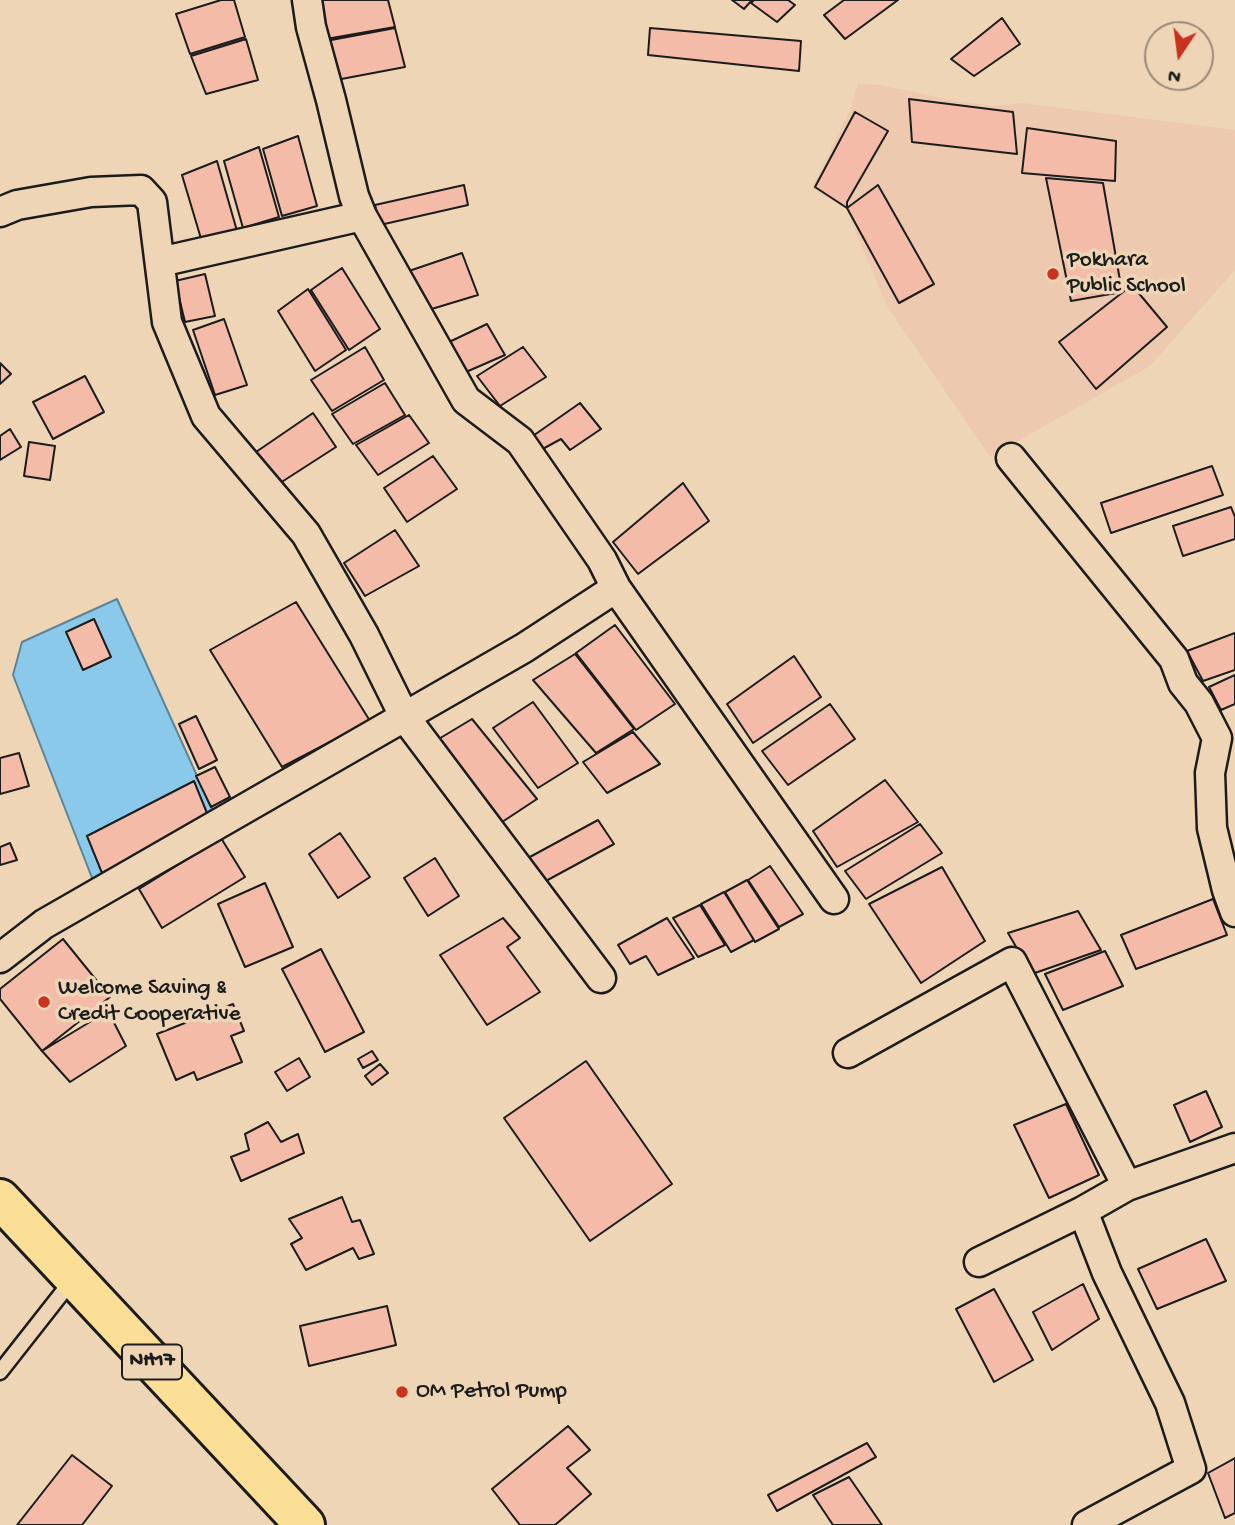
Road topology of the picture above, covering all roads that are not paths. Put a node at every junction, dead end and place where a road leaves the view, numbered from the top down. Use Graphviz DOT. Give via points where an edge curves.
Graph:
graph roads {
  1 [pos="307,0"];
  2 [pos="0,212"];
  3 [pos="362,216"];
  4 [pos="160,262"];
  5 [pos="1011,458"];
  6 [pos="616,588"];
  7 [pos="404,716"];
  8 [pos="834,899"];
  9 [pos="1235,912"];
  10 [pos="0,958"];
  11 [pos="601,978"];
  12 [pos="848,1053"];
  13 [pos="1235,1148"];
  14 [pos="1127,1186"];
  15 [pos="0,1199"];
  16 [pos="1083,1211"];
  17 [pos="979,1262"];
  18 [pos="74,1278"];
  19 [pos="0,1372"];
  20 [pos="1102,1522"];
  21 [pos="305,1525"];
  1 -- 3 [label="street"];
  2 -- 4 [label="street" via="91,192 141,190 152,202"];
  3 -- 4 [label="street"];
  3 -- 6 [label="street" via="466,400 520,441 602,560"];
  4 -- 7 [label="street" via="167,322 206,416 306,534"];
  5 -- 9 [label="street" via="1174,659 1183,683 1217,737 1210,773 1212,828"];
  6 -- 7 [label="street" via="524,648"];
  6 -- 8 [label="street"];
  7 -- 10 [label="street" via="44,923"];
  7 -- 11 [label="street"];
  12 -- 14 [label="street" via="1012,961"];
  13 -- 14 [label="street"];
  14 -- 16 [label="street"];
  15 -- 18 [label="highway, NH17"];
  16 -- 17 [label="street"];
  16 -- 20 [label="street" via="1107,1273 1170,1404 1191,1469"];
  18 -- 19 [label="lane"];
  18 -- 21 [label="highway, NH17"];
}
